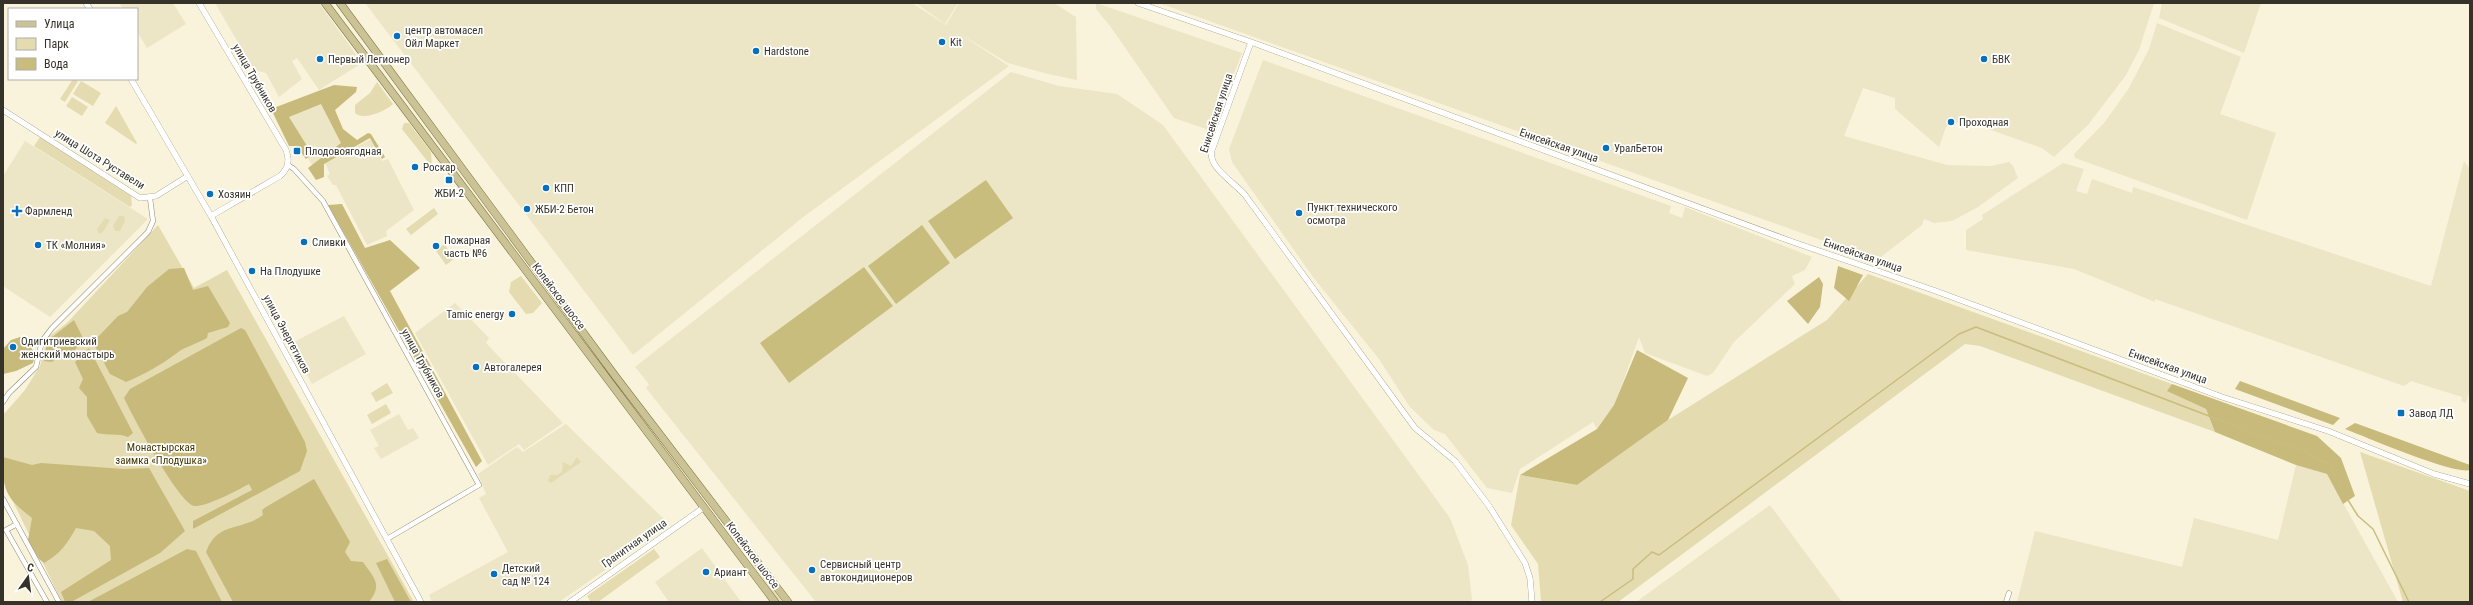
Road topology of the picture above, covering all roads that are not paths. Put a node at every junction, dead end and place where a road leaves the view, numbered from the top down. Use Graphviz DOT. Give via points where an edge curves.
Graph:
graph roads {
  1 [pos="199,3"];
  2 [pos="325,3"];
  3 [pos="340,3"];
  4 [pos="1138,3"];
  5 [pos="1251,42"];
  6 [pos="132,80"];
  7 [pos="3,110"];
  8 [pos="288,165"];
  9 [pos="188,176"];
  10 [pos="150,198"];
  11 [pos="211,216"];
  12 [pos="500,220"];
  13 [pos="492,225"];
  14 [pos="520,246"];
  15 [pos="512,252"];
  16 [pos="3,402"];
  17 [pos="2470,484"];
  18 [pos="3,499"];
  19 [pos="712,502"];
  20 [pos="703,508"];
  21 [pos="17,524"];
  22 [pos="387,539"];
  23 [pos="2009,593"];
  24 [pos="47,602"];
  25 [pos="59,602"];
  26 [pos="421,602"];
  27 [pos="570,602"];
  28 [pos="775,602"];
  29 [pos="788,602"];
  30 [pos="1532,602"];
  31 [pos="2006,602"];
  1 -- 8 [label="street, улица Трубников" via="286,150"];
  2 -- 13 [label="main road, Копейское шоссе"];
  3 -- 12 [label="main road, Копейское шоссе"];
  4 -- 5 [label="street, Енисейская улица"];
  5 -- 17 [label="street, Енисейская улица" via="1790,241 1933,290 2222,397 2328,430 2434,474"];
  5 -- 30 [label="street, Енисейская улица" via="1210,156 1213,165 1245,195 1415,428 1455,461 1499,520 1525,562 1530,578"];
  6 -- 9 [label="street, улица Энергетиков"];
  7 -- 10 [label="street, улица Шота Руставели" via="135,195"];
  8 -- 11 [label="street" via="280,176"];
  8 -- 22 [label="street, улица Трубников" via="323,201 478,485"];
  9 -- 10 [label="street, улица Шота Руставели"];
  9 -- 11 [label="street, улица Энергетиков"];
  10 -- 16 [label="street" via="153,221 148,232 52,328 42,342 36,367"];
  11 -- 22 [label="street, улица Энергетиков"];
  12 -- 13 [label="main road"];
  12 -- 14 [label="main road, Копейское шоссе"];
  13 -- 15 [label="main road, Копейское шоссе"];
  14 -- 15 [label="main road"];
  14 -- 19 [label="main road, Копейское шоссе"];
  15 -- 20 [label="main road, Копейское шоссе"];
  18 -- 21 [label="street"];
  19 -- 20 [label="main road, Гранитная улица"];
  19 -- 29 [label="main road, Копейское шоссе"];
  20 -- 27 [label="street, Гранитная улица"];
  20 -- 28 [label="main road, Копейское шоссе"];
  21 -- 24 [label="street" via="6,530"];
  21 -- 25 [label="street"];
  22 -- 26 [label="street, улица Энергетиков"];
  23 -- 31 [label="street"];
}
